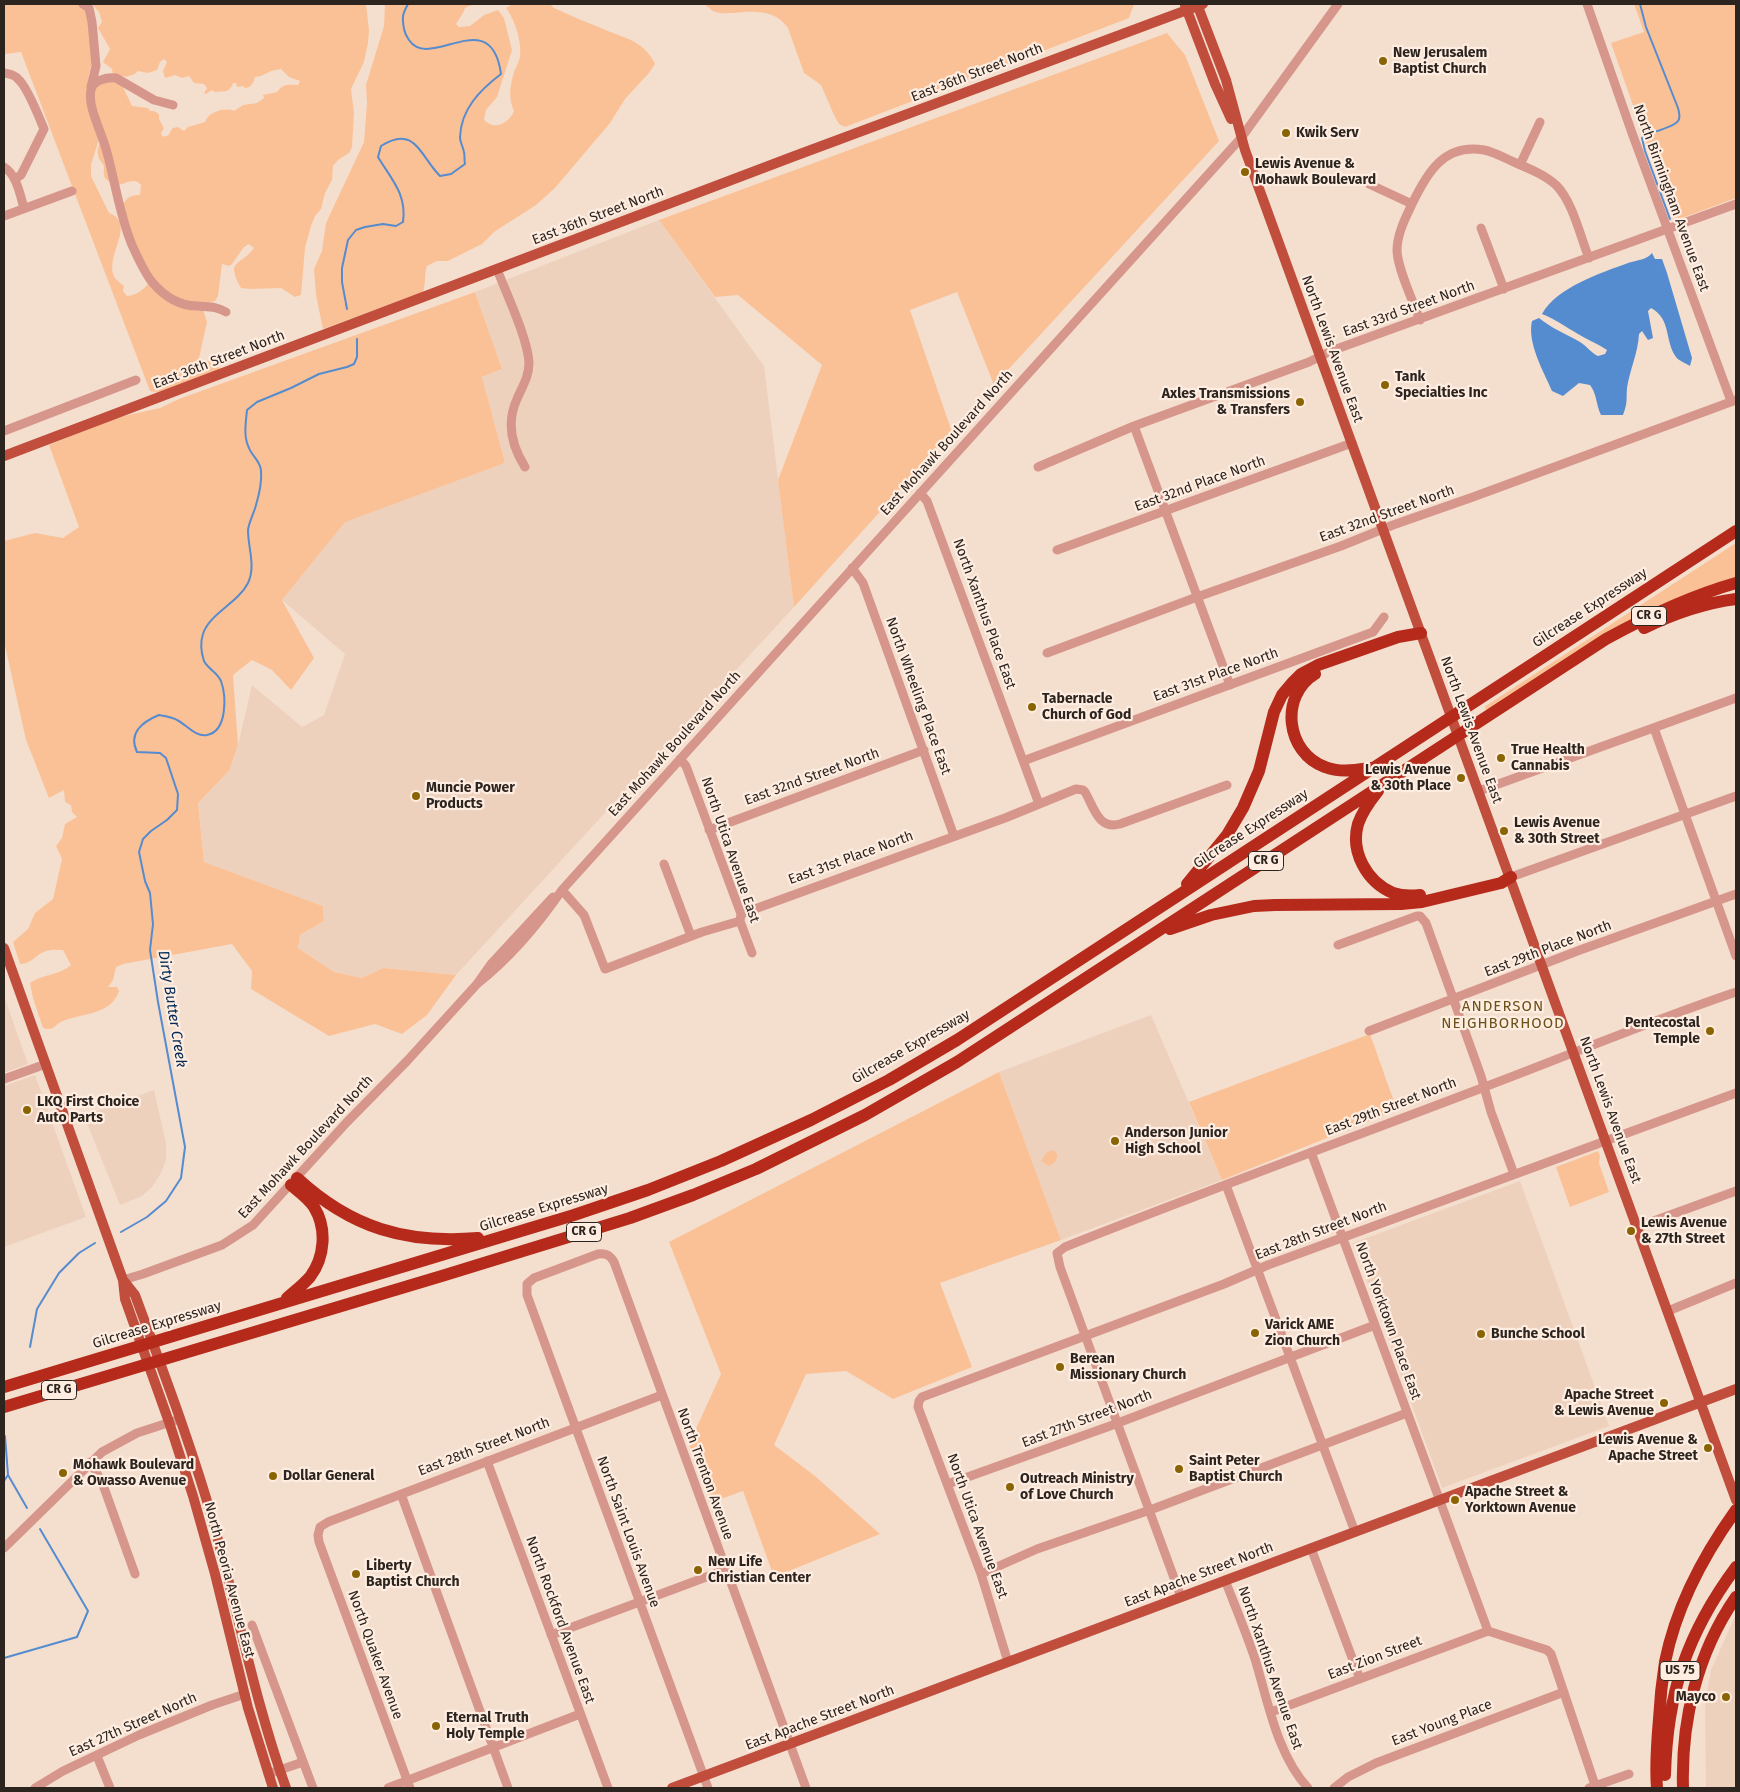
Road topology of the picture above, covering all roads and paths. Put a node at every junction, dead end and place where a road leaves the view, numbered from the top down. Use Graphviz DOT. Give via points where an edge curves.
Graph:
graph roads {
  1 [pos="83,4"];
  2 [pos="1200,4"];
  3 [pos="1338,4"];
  4 [pos="1587,4"];
  5 [pos="1186,7"];
  6 [pos="4,73"];
  7 [pos="91,90"];
  8 [pos="173,105"];
  9 [pos="1540,122"];
  10 [pos="1241,138"];
  11 [pos="1520,165"];
  12 [pos="4,167"];
  13 [pos="15,179"];
  14 [pos="1370,184"];
  15 [pos="72,190"];
  16 [pos="1412,204"];
  17 [pos="1736,204"];
  18 [pos="24,208"];
  19 [pos="4,216"];
  20 [pos="1481,228"];
  21 [pos="1668,228"];
  22 [pos="1589,258"];
  23 [pos="497,269"];
  24 [pos="1504,289"];
  25 [pos="226,312"];
  26 [pos="1420,320"];
  27 [pos="1320,357"];
  28 [pos="136,380"];
  29 [pos="1734,401"];
  30 [pos="1134,426"];
  31 [pos="4,431"];
  32 [pos="1352,443"];
  33 [pos="4,456"];
  34 [pos="526,467"];
  35 [pos="1038,467"];
  36 [pos="920,493"];
  37 [pos="1165,511"];
  38 [pos="1384,529"];
  39 [pos="1736,531"];
  40 [pos="1736,535"];
  41 [pos="1057,550"];
  42 [pos="1704,552"];
  43 [pos="852,568"];
  44 [pos="1736,582"];
  45 [pos="1197,597"];
  46 [pos="1736,599"];
  47 [pos="1384,617"];
  48 [pos="1422,633"];
  49 [pos="1046,654"];
  50 [pos="1568,664"];
  51 [pos="1230,685"];
  52 [pos="1736,698"];
  53 [pos="1654,728"];
  54 [pos="924,750"];
  55 [pos="680,759"];
  56 [pos="1023,761"];
  57 [pos="1374,768"];
  58 [pos="1227,785"];
  59 [pos="1382,785"];
  60 [pos="1479,791"];
  61 [pos="1736,796"];
  62 [pos="1039,804"];
  63 [pos="1685,814"];
  64 [pos="709,830"];
  65 [pos="954,836"];
  66 [pos="664,864"];
  67 [pos="1511,877"];
  68 [pos="562,890"];
  69 [pos="1179,894"];
  70 [pos="1736,894"];
  71 [pos="1716,901"];
  72 [pos="740,918"];
  73 [pos="691,936"];
  74 [pos="1149,937"];
  75 [pos="1338,945"];
  76 [pos="4,948"];
  77 [pos="752,953"];
  78 [pos="1736,956"];
  79 [pos="1543,965"];
  80 [pos="1736,992"];
  81 [pos="1453,999"];
  82 [pos="1369,1031"];
  83 [pos="1574,1052"];
  84 [pos="46,1064"];
  85 [pos="4,1079"];
  86 [pos="1483,1087"];
  87 [pos="1736,1093"];
  88 [pos="1606,1140"];
  89 [pos="1311,1152"];
  90 [pos="1514,1174"];
  91 [pos="294,1182"];
  92 [pos="1226,1185"];
  93 [pos="1736,1191"];
  94 [pos="1637,1226"];
  95 [pos="503,1236"];
  96 [pos="1342,1238"];
  97 [pos="1258,1269"];
  98 [pos="123,1280"];
  99 [pos="1736,1283"];
  100 [pos="527,1284"];
  101 [pos="282,1302"];
  102 [pos="1668,1311"];
  103 [pos="1375,1325"];
  104 [pos="1085,1335"];
  105 [pos="1291,1358"];
  106 [pos="4,1387"];
  107 [pos="1736,1389"];
  108 [pos="662,1395"];
  109 [pos="919,1401"];
  110 [pos="1702,1401"];
  111 [pos="4,1407"];
  112 [pos="1407,1413"];
  113 [pos="180,1419"];
  114 [pos="169,1422"];
  115 [pos="1117,1422"];
  116 [pos="575,1427"];
  117 [pos="1322,1444"];
  118 [pos="487,1461"];
  119 [pos="90,1462"];
  120 [pos="948,1484"];
  121 [pos="401,1494"];
  122 [pos="1439,1499"];
  123 [pos="1736,1500"];
  124 [pos="1150,1510"];
  125 [pos="1736,1510"];
  126 [pos="319,1530"];
  127 [pos="1355,1532"];
  128 [pos="4,1548"];
  129 [pos="1310,1548"];
  130 [pos="1736,1567"];
  131 [pos="725,1570"];
  132 [pos="135,1574"];
  133 [pos="981,1574"];
  134 [pos="1225,1580"];
  135 [pos="1181,1597"];
  136 [pos="1736,1597"];
  137 [pos="640,1602"];
  138 [pos="252,1625"];
  139 [pos="1488,1631"];
  140 [pos="551,1635"];
  141 [pos="1008,1662"];
  142 [pos="270,1675"];
  143 [pos="1360,1678"];
  144 [pos="253,1680"];
  145 [pos="1564,1692"];
  146 [pos="244,1694"];
  147 [pos="1271,1712"];
  148 [pos="580,1714"];
  149 [pos="790,1743"];
  150 [pos="493,1748"];
  151 [pos="97,1756"];
  152 [pos="303,1762"];
  153 [pos="279,1770"];
  154 [pos="268,1774"];
  155 [pos="1630,1774"];
  156 [pos="704,1776"];
  157 [pos="408,1785"];
  158 [pos="35,1788"];
  159 [pos="110,1788"];
  160 [pos="273,1788"];
  161 [pos="286,1788"];
  162 [pos="313,1788"];
  163 [pos="388,1788"];
  164 [pos="508,1788"];
  165 [pos="608,1788"];
  166 [pos="672,1788"];
  167 [pos="708,1788"];
  168 [pos="806,1788"];
  169 [pos="1308,1788"];
  170 [pos="1334,1788"];
  171 [pos="1594,1788"];
  172 [pos="1657,1788"];
  173 [pos="1665,1788"];
  174 [pos="1683,1788"];
  1 -- 7 [label="street" via="89,8 92,18 96,66"];
  2 -- 5 [label="main road, East 36th Street North"];
  2 -- 10 [label="main road, North Lewis Avenue East" via="1226,80"];
  3 -- 10 [label="street, East Mohawk Boulevard North"];
  4 -- 21 [label="street, North Birmingham Avenue East"];
  5 -- 10 [label="main road, North Lewis Avenue East" via="1215,84"];
  5 -- 23 [label="main road, East 36th Street North"];
  6 -- 13 [label="street" via="20,79 44,129 24,170"];
  7 -- 8 [label="street" via="100,80 116,78 154,100"];
  7 -- 25 [label="street" via="94,112 130,237 151,280 176,302 217,307"];
  9 -- 11 [label="street"];
  10 -- 27 [label="main road, North Lewis Avenue East"];
  10 -- 36 [label="street, East Mohawk Boulevard North"];
  11 -- 16 [label="street" via="1485,150 1458,152 1441,160 1429,171"];
  11 -- 22 [label="street" via="1551,181 1562,192"];
  12 -- 13 [label="street"];
  13 -- 18 [label="street"];
  14 -- 16 [label="street"];
  15 -- 18 [label="street"];
  16 -- 26 [label="street" via="1399,236 1397,251"];
  17 -- 21 [label="street, East 33rd Street North"];
  18 -- 19 [label="street"];
  20 -- 24 [label="street"];
  21 -- 22 [label="street, East 33rd Street North"];
  21 -- 29 [label="street, North Birmingham Avenue East"];
  22 -- 24 [label="street, East 33rd Street North"];
  23 -- 33 [label="main road, East 36th Street North"];
  23 -- 34 [label="street" via="529,361 529,371 512,412 510,427 517,454"];
  24 -- 26 [label="street, East 33rd Street North"];
  26 -- 27 [label="street, East 33rd Street North"];
  27 -- 30 [label="street, East 33rd Street North"];
  27 -- 32 [label="main road, North Lewis Avenue East"];
  28 -- 31 [label="street"];
  29 -- 38 [label="street, East 32nd Street North"];
  30 -- 35 [label="street, East 33rd Street North"];
  30 -- 37 [label="street"];
  32 -- 37 [label="street, East 32nd Place North"];
  32 -- 38 [label="main road, North Lewis Avenue East"];
  36 -- 43 [label="street, East Mohawk Boulevard North"];
  36 -- 56 [label="street, North Xanthus Place East" via="927,501"];
  37 -- 41 [label="street, East 32nd Place North"];
  37 -- 45 [label="street"];
  38 -- 45 [label="street, East 32nd Street North"];
  38 -- 48 [label="main road, North Lewis Avenue East"];
  39 -- 42 [label="highway, Gilcrease Expressway / CR G"];
  40 -- 42 [label="highway"];
  42 -- 57 [label="highway, Gilcrease Expressway / CR G"];
  43 -- 54 [label="street, North Wheeling Place East" via="863,583"];
  43 -- 55 [label="street, East Mohawk Boulevard North"];
  44 -- 50 [label="highway, CR G" via="1646,617"];
  45 -- 49 [label="street, East 32nd Street North"];
  45 -- 51 [label="street"];
  46 -- 50 [label="highway" via="1673,615"];
  47 -- 51 [label="street, East 31st Place North" via="1373,632"];
  48 -- 57 [label="highway" via="1317,673 1300,688 1294,702 1291,718 1294,734 1310,759 1332,770"];
  48 -- 60 [label="main road, North Lewis Avenue East"];
  48 -- 69 [label="highway" via="1398,637 1318,664 1293,682 1274,712 1259,771 1243,808 1227,835"];
  50 -- 59 [label="highway, CR G"];
  51 -- 56 [label="street, East 31st Place North"];
  52 -- 53 [label="street"];
  53 -- 60 [label="street"];
  53 -- 63 [label="street"];
  54 -- 64 [label="street, East 32nd Street North"];
  54 -- 65 [label="street, North Wheeling Place East"];
  55 -- 64 [label="street, North Utica Avenue East" via="686,766"];
  55 -- 68 [label="street, East Mohawk Boulevard North"];
  56 -- 62 [label="street, North Xanthus Place East"];
  57 -- 69 [label="highway, Gilcrease Expressway / CR G"];
  58 -- 62 [label="street, East 31st Place North" via="1110,826 1100,820 1082,790 1070,791"];
  59 -- 67 [label="highway" via="1362,814 1356,839 1364,868 1382,886 1403,895 1425,895"];
  59 -- 74 [label="highway, CR G"];
  60 -- 67 [label="main road, North Lewis Avenue East"];
  61 -- 63 [label="street"];
  62 -- 65 [label="street, East 31st Place North"];
  63 -- 67 [label="street"];
  63 -- 71 [label="street"];
  64 -- 72 [label="street, North Utica Avenue East"];
  65 -- 72 [label="street, East 31st Place North"];
  66 -- 73 [label="street"];
  67 -- 74 [label="highway" via="1501,883 1422,902 1275,905 1237,909"];
  67 -- 79 [label="main road, North Lewis Avenue East"];
  68 -- 73 [label="street, East 31st Place North" via="584,915 605,969"];
  68 -- 91 [label="street, East Mohawk Boulevard North" via="538,924 496,969 477,984"];
  69 -- 95 [label="highway, Gilcrease Expressway / CR G" via="957,1040 811,1120 721,1162 648,1190"];
  70 -- 71 [label="street, East 29th Place North"];
  71 -- 78 [label="street"];
  71 -- 79 [label="street, East 29th Place North"];
  72 -- 73 [label="street, East 31st Place North"];
  72 -- 77 [label="street, North Utica Avenue East"];
  74 -- 111 [label="highway, CR G" via="934,1076 865,1116 756,1169 693,1195 630,1218"];
  75 -- 81 [label="street" via="1420,916 1426,923"];
  76 -- 84 [label="main road, North Peoria Avenue East"];
  79 -- 81 [label="street, East 29th Place North"];
  79 -- 83 [label="main road, North Lewis Avenue East"];
  80 -- 83 [label="street, East 29th Street North"];
  81 -- 82 [label="street, East 29th Place North"];
  81 -- 86 [label="street"];
  83 -- 86 [label="street, East 29th Street North"];
  83 -- 88 [label="main road, North Lewis Avenue East"];
  84 -- 85 [label="street"];
  84 -- 98 [label="main road, North Peoria Avenue East"];
  86 -- 89 [label="street, East 29th Street North"];
  86 -- 90 [label="street"];
  87 -- 88 [label="street, East 28th Street North"];
  88 -- 90 [label="street, East 28th Street North"];
  88 -- 94 [label="main road, North Lewis Avenue East"];
  89 -- 92 [label="street, East 29th Street North"];
  89 -- 96 [label="street, North Yorktown Place East"];
  90 -- 96 [label="street, East 28th Street North"];
  91 -- 95 [label="highway" via="352,1217 388,1232 435,1240"];
  91 -- 98 [label="street, East Mohawk Boulevard North" via="253,1225 235,1238"];
  91 -- 101 [label="highway" via="316,1211 322,1230 322,1246 311,1276"];
  92 -- 97 [label="street"];
  92 -- 104 [label="street, East 29th Street North" via="1056,1253"];
  93 -- 94 [label="street"];
  94 -- 102 [label="main road, North Lewis Avenue East"];
  95 -- 101 [label="highway, Gilcrease Expressway / CR G"];
  96 -- 97 [label="street, East 28th Street North"];
  96 -- 103 [label="street, North Yorktown Place East"];
  97 -- 104 [label="street, East 28th Street North"];
  97 -- 105 [label="street"];
  98 -- 113 [label="main road, North Peoria Avenue East" via="135,1295"];
  98 -- 114 [label="main road, North Peoria Avenue East" via="125,1299"];
  99 -- 102 [label="street"];
  100 -- 108 [label="street, North Trenton Avenue" via="534,1278 598,1254 609,1255"];
  100 -- 116 [label="street, North Saint Louis Avenue" via="527,1295"];
  101 -- 106 [label="highway, Gilcrease Expressway / CR G"];
  102 -- 110 [label="main road, North Lewis Avenue East"];
  103 -- 105 [label="street, East 27th Street North"];
  103 -- 112 [label="street, North Yorktown Place East"];
  104 -- 109 [label="street, East 28th Street North" via="927,1394"];
  104 -- 115 [label="street"];
  105 -- 115 [label="street, East 27th Street North"];
  105 -- 117 [label="street"];
  107 -- 110 [label="main road, East Apache Street North"];
  108 -- 116 [label="street, East 28th Street North"];
  108 -- 131 [label="street, North Trenton Avenue"];
  109 -- 120 [label="street, North Utica Avenue East" via="918,1407"];
  110 -- 122 [label="main road, East Apache Street North"];
  110 -- 123 [label="main road, North Lewis Avenue East"];
  112 -- 117 [label="street"];
  112 -- 122 [label="street, North Yorktown Place East"];
  113 -- 114 [label="street"];
  113 -- 144 [label="main road, North Peoria Avenue East" via="214,1523"];
  114 -- 119 [label="street" via="118,1442"];
  114 -- 146 [label="main road, North Peoria Avenue East" via="215,1574"];
  115 -- 120 [label="street, East 27th Street North"];
  115 -- 124 [label="street"];
  116 -- 118 [label="street, East 28th Street North"];
  116 -- 137 [label="street, North Saint Louis Avenue"];
  117 -- 124 [label="street"];
  117 -- 127 [label="street"];
  118 -- 121 [label="street, East 28th Street North"];
  118 -- 140 [label="street, North Rockford Avenue East"];
  119 -- 128 [label="street"];
  119 -- 132 [label="street" via="102,1482"];
  120 -- 133 [label="street, North Utica Avenue East"];
  121 -- 126 [label="street, East 28th Street North" via="328,1522"];
  121 -- 150 [label="street"];
  122 -- 127 [label="main road, East Apache Street North"];
  122 -- 139 [label="street, North Yorktown Place East"];
  124 -- 133 [label="street" via="1038,1549"];
  124 -- 135 [label="street"];
  125 -- 172 [label="highway" via="1700,1569 1674,1628 1662,1681 1656,1749"];
  126 -- 157 [label="street, North Quaker Avenue" via="319,1542"];
  127 -- 129 [label="main road, East Apache Street North"];
  129 -- 134 [label="main road, East Apache Street North"];
  129 -- 143 [label="street"];
  130 -- 173 [label="highway, US 75" via="1701,1621 1682,1665 1669,1717"];
  131 -- 137 [label="street"];
  131 -- 149 [label="street, North Trenton Avenue"];
  133 -- 141 [label="street, North Utica Avenue East"];
  134 -- 135 [label="main road, East Apache Street North"];
  134 -- 147 [label="street, North Xanthus Avenue East"];
  135 -- 141 [label="main road, East Apache Street North"];
  136 -- 174 [label="highway, US 75" via="1714,1636 1693,1694 1684,1738"];
  137 -- 140 [label="street"];
  137 -- 156 [label="street, North Saint Louis Avenue"];
  138 -- 142 [label="street, North Peoria Avenue East"];
  139 -- 143 [label="street, East Zion Street"];
  139 -- 145 [label="street" via="1547,1650"];
  140 -- 148 [label="street, North Rockford Avenue East"];
  141 -- 149 [label="main road, East Apache Street North"];
  142 -- 144 [label="street"];
  142 -- 152 [label="street, North Peoria Avenue East"];
  143 -- 147 [label="street, East Zion Street"];
  144 -- 153 [label="main road, North Peoria Avenue East"];
  145 -- 170 [label="street, East Young Place" via="1370,1765"];
  145 -- 171 [label="street"];
  146 -- 151 [label="street, East 27th Street North" via="166,1724"];
  146 -- 154 [label="main road, North Peoria Avenue East"];
  147 -- 169 [label="street, North Xanthus Avenue East" via="1284,1752"];
  148 -- 150 [label="street"];
  148 -- 165 [label="street, North Rockford Avenue East"];
  149 -- 156 [label="main road, East Apache Street North"];
  149 -- 168 [label="street, North Trenton Avenue"];
  150 -- 157 [label="street"];
  150 -- 164 [label="street"];
  151 -- 158 [label="street, East 27th Street North"];
  151 -- 159 [label="street"];
  152 -- 153 [label="street"];
  152 -- 162 [label="street, North Peoria Avenue East"];
  153 -- 154 [label="street"];
  153 -- 161 [label="main road, North Peoria Avenue East"];
  154 -- 160 [label="main road, North Peoria Avenue East"];
  155 -- 171 [label="street"];
  156 -- 166 [label="main road, East Apache Street North"];
  156 -- 167 [label="street, North Saint Louis Avenue"];
  157 -- 163 [label="street"];
}
